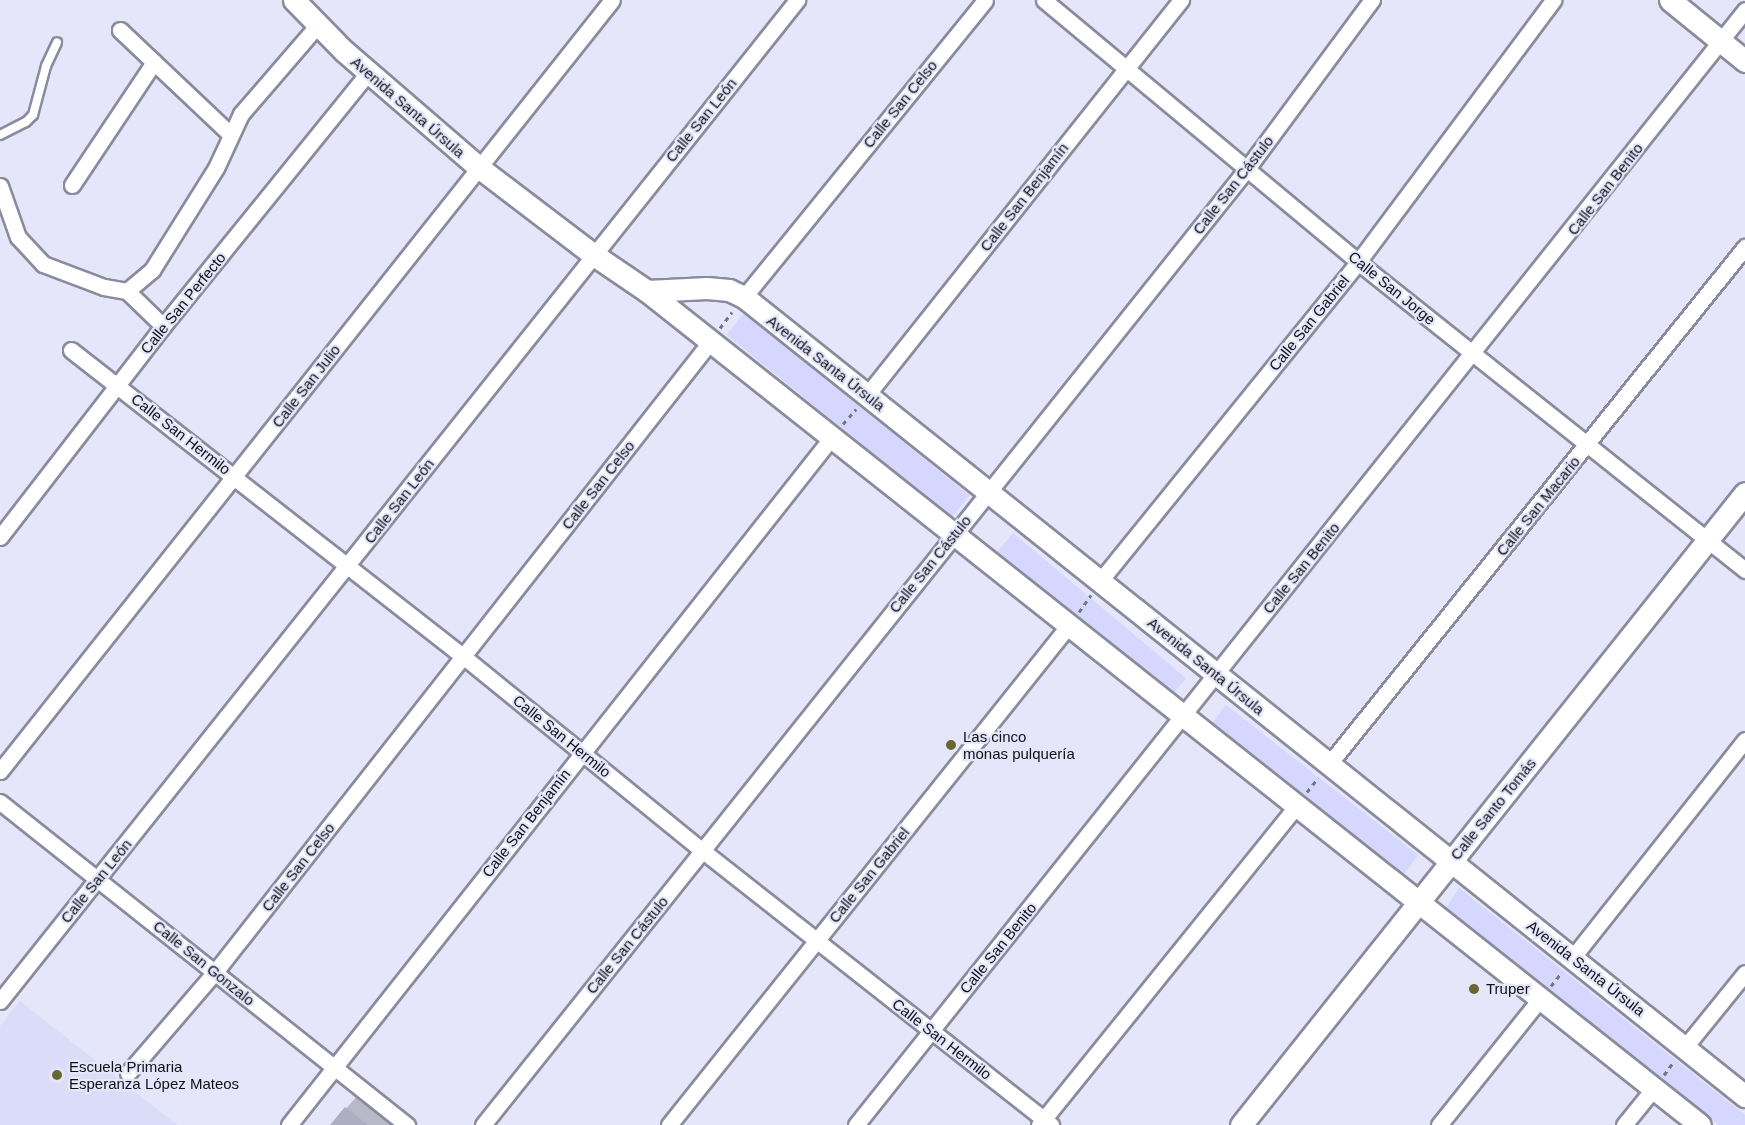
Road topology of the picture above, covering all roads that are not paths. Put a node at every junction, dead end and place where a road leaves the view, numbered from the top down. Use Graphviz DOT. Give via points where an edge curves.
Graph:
graph roads {
  1 [pos="294,0"];
  2 [pos="612,0"];
  3 [pos="797,0"];
  4 [pos="985,0"];
  5 [pos="1044,0"];
  6 [pos="1181,0"];
  7 [pos="1372,0"];
  8 [pos="1553,0"];
  9 [pos="1670,0"];
  10 [pos="1745,10"];
  11 [pos="317,26"];
  12 [pos="120,30"];
  13 [pos="57,42"];
  14 [pos="1721,42"];
  15 [pos="1745,61"];
  16 [pos="154,62"];
  17 [pos="1125,70"];
  18 [pos="369,72"];
  19 [pos="230,134"];
  20 [pos="0,135"];
  21 [pos="477,166"];
  22 [pos="1246,171"];
  23 [pos="72,185"];
  24 [pos="0,186"];
  25 [pos="5,226"];
  26 [pos="1745,247"];
  27 [pos="594,255"];
  28 [pos="1358,262"];
  29 [pos="127,291"];
  30 [pos="647,291"];
  31 [pos="744,297"];
  32 [pos="164,326"];
  33 [pos="710,342"];
  34 [pos="71,350"];
  35 [pos="1473,354"];
  36 [pos="119,385"];
  37 [pos="867,395"];
  38 [pos="832,437"];
  39 [pos="1587,445"];
  40 [pos="235,476"];
  41 [pos="988,492"];
  42 [pos="1745,493"];
  43 [pos="955,533"];
  44 [pos="0,537"];
  45 [pos="1708,540"];
  46 [pos="348,565"];
  47 [pos="1745,570"];
  48 [pos="1100,581"];
  49 [pos="1069,625"];
  50 [pos="464,657"];
  51 [pos="1216,673"];
  52 [pos="1184,714"];
  53 [pos="1745,740"];
  54 [pos="581,752"];
  55 [pos="1329,764"];
  56 [pos="0,771"];
  57 [pos="0,802"];
  58 [pos="1297,805"];
  59 [pos="703,851"];
  60 [pos="1450,861"];
  61 [pos="97,878"];
  62 [pos="1419,900"];
  63 [pos="816,941"];
  64 [pos="1574,957"];
  65 [pos="215,972"];
  66 [pos="1745,973"];
  67 [pos="1540,999"];
  68 [pos="0,1001"];
  69 [pos="931,1031"];
  70 [pos="1685,1047"];
  71 [pos="335,1068"];
  72 [pos="128,1073"];
  73 [pos="1654,1088"];
  74 [pos="1745,1096"];
  75 [pos="1045,1123"];
  76 [pos="289,1125"];
  77 [pos="407,1125"];
  78 [pos="483,1125"];
  79 [pos="669,1125"];
  80 [pos="856,1125"];
  81 [pos="1241,1125"];
  82 [pos="1439,1125"];
  83 [pos="1624,1125"];
  84 [pos="1700,1125"];
  1 -- 11 [label="street, Avenida Santa Úrsula"];
  2 -- 21 [label="street, Calle San Julio"];
  3 -- 27 [label="street, Calle San León"];
  4 -- 31 [label="street, Calle San Celso"];
  5 -- 17 [label="street, Calle San Jorge"];
  6 -- 17 [label="street, Calle San Benjamín"];
  7 -- 22 [label="street, Calle San Cástulo"];
  8 -- 28 [label="street, Calle San Gabriel"];
  9 -- 14 [label="street"];
  10 -- 14 [label="street, Calle San Benito"];
  11 -- 18 [label="street, Avenida Santa Úrsula"];
  11 -- 19 [label="street" via="241,114"];
  12 -- 16 [label="street"];
  13 -- 20 [label="lane" via="33,115"];
  14 -- 15 [label="street"];
  14 -- 35 [label="street, Calle San Benito"];
  16 -- 19 [label="street"];
  16 -- 23 [label="street"];
  17 -- 22 [label="street, Calle San Jorge"];
  17 -- 37 [label="street, Calle San Benjamín"];
  18 -- 21 [label="street, Avenida Santa Úrsula"];
  18 -- 32 [label="street, Calle San Perfecto"];
  19 -- 29 [label="street" via="216,168 152,270"];
  21 -- 27 [label="street, Avenida Santa Úrsula"];
  21 -- 40 [label="street, Calle San Julio"];
  22 -- 28 [label="street, Calle San Jorge"];
  22 -- 41 [label="street, Calle San Cástulo"];
  24 -- 25 [label="street"];
  25 -- 29 [label="street" via="43,264 104,287"];
  26 -- 39 [label="street, Calle San Macario"];
  27 -- 30 [label="street, Avenida Santa Úrsula"];
  27 -- 46 [label="street, Calle San León"];
  28 -- 35 [label="street, Calle San Jorge"];
  28 -- 48 [label="street, Calle San Gabriel"];
  29 -- 32 [label="street"];
  30 -- 31 [label="street, Avenida Santa Úrsula" via="707,288 729,290"];
  30 -- 33 [label="street, Avenida Santa Úrsula"];
  31 -- 37 [label="street, Avenida Santa Úrsula"];
  32 -- 36 [label="street, Calle San Perfecto"];
  33 -- 38 [label="street, Avenida Santa Úrsula"];
  33 -- 50 [label="street, Calle San Celso"];
  34 -- 36 [label="street, Calle San Hermilo"];
  35 -- 39 [label="street, Calle San Jorge"];
  35 -- 51 [label="street, Calle San Benito"];
  36 -- 40 [label="street, Calle San Hermilo"];
  36 -- 44 [label="street, Calle San Perfecto"];
  37 -- 41 [label="street, Avenida Santa Úrsula"];
  38 -- 43 [label="street, Avenida Santa Úrsula"];
  38 -- 54 [label="street, Calle San Benjamín"];
  39 -- 45 [label="street, Calle San Jorge"];
  39 -- 55 [label="street, Calle San Macario"];
  40 -- 46 [label="street, Calle San Hermilo"];
  40 -- 56 [label="street, Calle San Julio"];
  41 -- 43 [label="street, Calle San Cástulo"];
  41 -- 48 [label="street, Avenida Santa Úrsula"];
  42 -- 45 [label="street, Calle Santo Tomás"];
  43 -- 49 [label="street, Avenida Santa Úrsula"];
  43 -- 59 [label="street, Calle San Cástulo"];
  45 -- 47 [label="street, Calle San Jorge"];
  45 -- 60 [label="street, Calle Santo Tomás"];
  46 -- 50 [label="street, Calle San Hermilo"];
  46 -- 61 [label="street, Calle San León"];
  48 -- 51 [label="street, Avenida Santa Úrsula"];
  49 -- 52 [label="street, Avenida Santa Úrsula"];
  49 -- 63 [label="street, Calle San Gabriel"];
  50 -- 54 [label="street, Calle San Hermilo"];
  50 -- 65 [label="street, Calle San Celso"];
  51 -- 52 [label="street, Calle San Benito"];
  51 -- 55 [label="street, Avenida Santa Úrsula"];
  52 -- 58 [label="street, Avenida Santa Úrsula"];
  52 -- 69 [label="street, Calle San Benito"];
  53 -- 64 [label="street"];
  54 -- 59 [label="street, Calle San Hermilo"];
  54 -- 71 [label="street, Calle San Benjamín"];
  55 -- 60 [label="street, Avenida Santa Úrsula"];
  57 -- 61 [label="street, Calle San Gonzalo"];
  58 -- 62 [label="street, Avenida Santa Úrsula"];
  58 -- 75 [label="street"];
  59 -- 63 [label="street, Calle San Hermilo"];
  59 -- 78 [label="street, Calle San Cástulo"];
  60 -- 62 [label="street, Calle Santo Tomás"];
  60 -- 64 [label="street, Avenida Santa Úrsula"];
  61 -- 65 [label="street, Calle San Gonzalo"];
  61 -- 68 [label="street, Calle San León"];
  62 -- 67 [label="street, Avenida Santa Úrsula"];
  62 -- 81 [label="street, Calle Santo Tomás"];
  63 -- 69 [label="street, Calle San Hermilo"];
  63 -- 79 [label="street, Calle San Gabriel"];
  64 -- 70 [label="street, Avenida Santa Úrsula"];
  65 -- 71 [label="street, Calle San Gonzalo"];
  65 -- 72 [label="street, Calle San Celso"];
  66 -- 70 [label="street"];
  67 -- 73 [label="street, Avenida Santa Úrsula"];
  67 -- 82 [label="street"];
  69 -- 75 [label="street, Calle San Hermilo"];
  69 -- 80 [label="street, Calle San Benito"];
  70 -- 74 [label="street, Avenida Santa Úrsula"];
  71 -- 76 [label="street, Calle San Benjamín"];
  71 -- 77 [label="street, Calle San Gonzalo"];
  73 -- 83 [label="street"];
  73 -- 84 [label="street, Avenida Santa Úrsula"];
}
